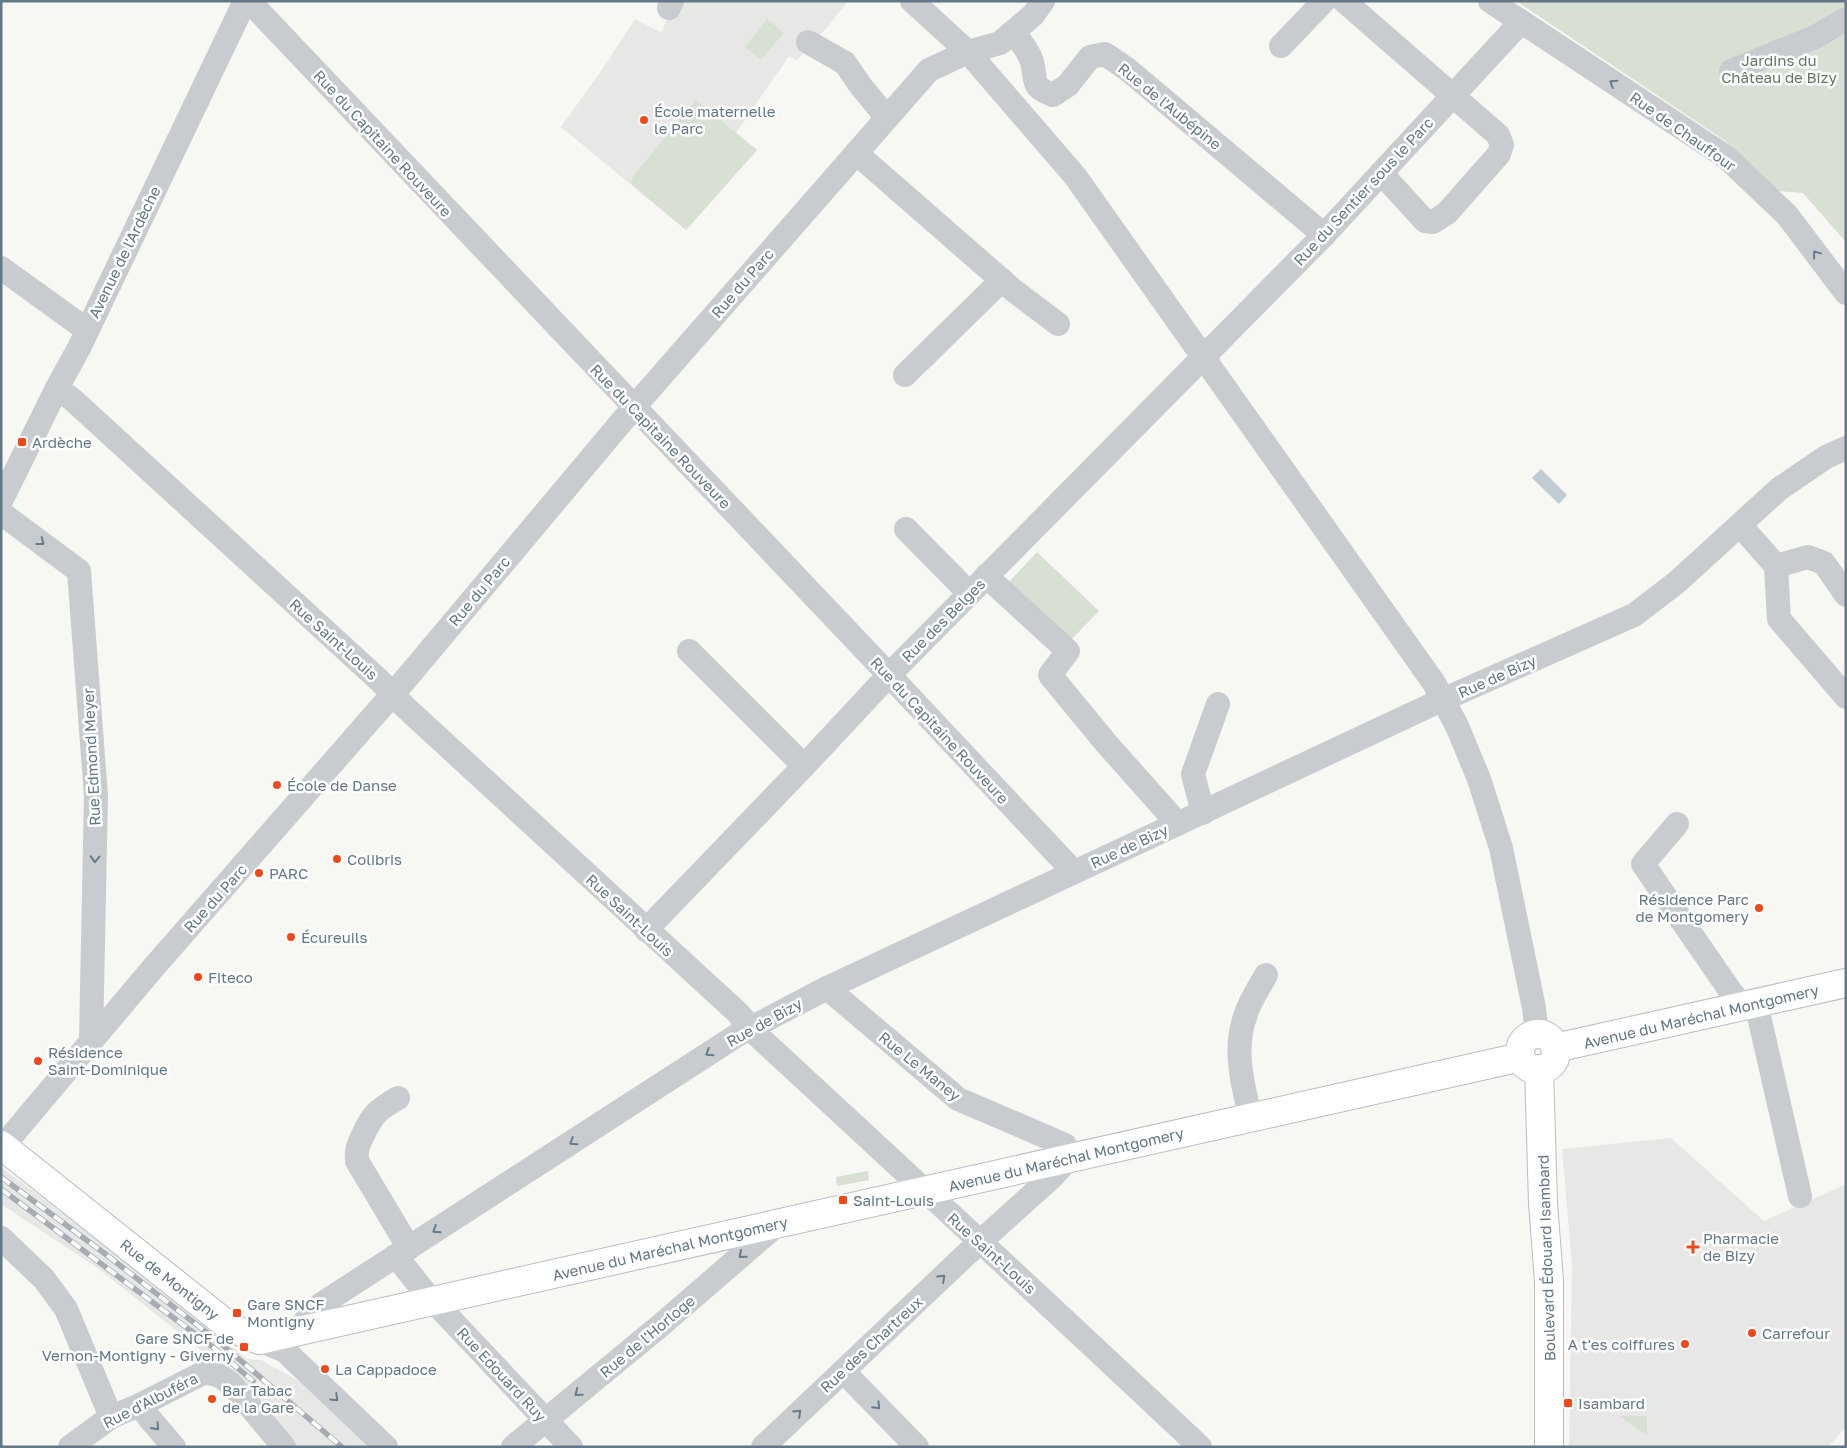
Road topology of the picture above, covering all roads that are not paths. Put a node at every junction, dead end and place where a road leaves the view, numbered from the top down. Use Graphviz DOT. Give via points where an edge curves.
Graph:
graph roads {
  1 [pos="245,1"];
  2 [pos="249,1"];
  3 [pos="912,1"];
  4 [pos="1043,1"];
  5 [pos="1324,1"];
  6 [pos="1344,1"];
  7 [pos="1490,1"];
  8 [pos="1846,19"];
  9 [pos="1521,22"];
  10 [pos="1013,32"];
  11 [pos="808,42"];
  12 [pos="1282,46"];
  13 [pos="968,52"];
  14 [pos="1731,71"];
  15 [pos="1452,95"];
  16 [pos="886,118"];
  17 [pos="856,153"];
  18 [pos="1381,174"];
  19 [pos="1324,235"];
  20 [pos="1,268"];
  21 [pos="1002,280"];
  22 [pos="1846,293"];
  23 [pos="1058,324"];
  24 [pos="87,330"];
  25 [pos="1204,358"];
  26 [pos="906,375"];
  27 [pos="56,388"];
  28 [pos="634,407"];
  29 [pos="1846,448"];
  30 [pos="1,501"];
  31 [pos="1,513"];
  32 [pos="1740,525"];
  33 [pos="906,530"];
  34 [pos="1776,566"];
  35 [pos="986,576"];
  36 [pos="969,593"];
  37 [pos="1846,595"];
  38 [pos="689,651"];
  39 [pos="889,675"];
  40 [pos="393,694"];
  41 [pos="1846,697"];
  42 [pos="1443,700"];
  43 [pos="1218,704"];
  44 [pos="804,766"];
  45 [pos="1203,813"];
  46 [pos="1178,824"];
  47 [pos="1678,824"];
  48 [pos="1074,872"];
  49 [pos="646,930"];
  50 [pos="1266,975"];
  51 [pos="1846,983"];
  52 [pos="827,988"];
  53 [pos="1749,1004"];
  54 [pos="750,1027"];
  55 [pos="91,1040"];
  56 [pos="1546,1041"];
  57 [pos="1530,1063"];
  58 [pos="398,1098"];
  59 [pos="1251,1118"];
  60 [pos="2,1146"];
  61 [pos="1069,1158"];
  62 [pos="924,1191"];
  63 [pos="1800,1196"];
  64 [pos="779,1223"];
  65 [pos="1,1238"];
  66 [pos="980,1242"];
  67 [pos="403,1252"];
  68 [pos="434,1301"];
  69 [pos="304,1330"];
  70 [pos="259,1340"];
  71 [pos="843,1371"];
  72 [pos="140,1405"];
  73 [pos="111,1417"];
  74 [pos="545,1420"];
  75 [pos="70,1447"];
  76 [pos="174,1447"];
  77 [pos="284,1447"];
  78 [pos="386,1447"];
  79 [pos="513,1447"];
  80 [pos="571,1447"];
  81 [pos="762,1447"];
  82 [pos="917,1447"];
  83 [pos="1200,1447"];
  84 [pos="1549,1447"];
  1 -- 24 [label="street, Avenue de l'Ardèche"];
  2 -- 28 [label="street, Rue du Capitaine Rouveure"];
  3 -- 13 [label="street"];
  4 -- 10 [label="street, Rue du Parc" via="1033,15"];
  5 -- 12 [label="street"];
  6 -- 15 [label="street"];
  7 -- 9 [label="street, Rue de Chauffour"];
  8 -- 14 [label="street" via="1815,38"];
  9 -- 15 [label="street, Rue du Sentier sous le Parc"];
  22 -- 9 [label="street, Rue de Chauffour, one-way" via="1787,216 1726,157"];
  10 -- 13 [label="street, Rue du Parc" via="1000,43"];
  10 -- 19 [label="street, Rue de l'Aubépine" via="1024,45 1032,62 1034,80 1042,91 1053,95 1068,85 1090,57 1105,54"];
  11 -- 16 [label="street" via="845,63"];
  13 -- 16 [label="street, Rue du Parc" via="929,70"];
  13 -- 25 [label="street" via="1075,176"];
  15 -- 18 [label="street, Rue du Sentier sous le Parc"];
  15 -- 18 [label="street" via="1498,135 1502,145 1499,154 1447,213 1433,222 1425,221"];
  16 -- 17 [label="street, Rue du Parc"];
  17 -- 21 [label="street"];
  17 -- 28 [label="street, Rue du Parc"];
  18 -- 19 [label="street, Rue du Sentier sous le Parc"];
  19 -- 25 [label="street, Rue du Sentier sous le Parc"];
  20 -- 24 [label="street"];
  21 -- 23 [label="street"];
  21 -- 26 [label="street"];
  24 -- 27 [label="street, Avenue de l'Ardèche"];
  25 -- 35 [label="street, Rue des Belges"];
  25 -- 42 [label="street"];
  27 -- 30 [label="street, Avenue de l'Ardèche"];
  27 -- 40 [label="street, Rue Saint-Louis" via="73,400"];
  28 -- 39 [label="street, Rue du Capitaine Rouveure"];
  28 -- 40 [label="street, Rue du Parc"];
  29 -- 32 [label="street, Rue de Bizy" via="1826,457 1779,489"];
  31 -- 55 [label="street, Rue Edmond Meyer, one-way" via="79,571 96,796"];
  32 -- 34 [label="street"];
  32 -- 42 [label="street, Rue de Bizy" via="1676,583 1634,615"];
  33 -- 36 [label="street"];
  34 -- 37 [label="street" via="1808,557 1824,563"];
  34 -- 41 [label="street" via="1779,619"];
  35 -- 36 [label="street, Rue des Belges"];
  35 -- 46 [label="street" via="1068,652 1050,675"];
  36 -- 39 [label="street, Rue des Belges"];
  38 -- 44 [label="street"];
  39 -- 44 [label="street, Rue des Belges"];
  39 -- 48 [label="street, Rue du Capitaine Rouveure"];
  40 -- 49 [label="street, Rue Saint-Louis"];
  40 -- 55 [label="street, Rue du Parc"];
  42 -- 45 [label="street, Rue de Bizy"];
  42 -- 56 [label="street" via="1475,770 1502,848 1534,1008"];
  43 -- 45 [label="street" via="1193,774"];
  44 -- 49 [label="street, Rue des Belges"];
  45 -- 46 [label="street, Rue de Bizy"];
  46 -- 48 [label="street, Rue de Bizy"];
  47 -- 53 [label="street" via="1643,864 1731,992"];
  48 -- 52 [label="street, Rue de Bizy"];
  49 -- 54 [label="street, Rue Saint-Louis"];
  50 -- 59 [label="street" via="1246,1013 1240,1037 1240,1066"];
  51 -- 53 [label="main road, Avenue du Maréchal Montgomery"];
  52 -- 54 [label="street, Rue de Bizy"];
  52 -- 61 [label="street, Rue Le Maney" via="958,1099 1065,1144"];
  53 -- 56 [label="main road, Avenue du Maréchal Montgomery"];
  53 -- 63 [label="street"];
  54 -- 62 [label="street, Rue Saint-Louis"];
  54 -- 67 [label="street, Rue de Bizy, one-way"];
  55 -- 60 [label="street, Rue du Parc"];
  56 -- 57 [label="main road" via="1555,1058 1552,1064"];
  57 -- 59 [label="main road, Avenue du Maréchal Montgomery"];
  57 -- 84 [label="main road, Boulevard Édouard Isambard" via="1549,1281"];
  58 -- 67 [label="street" via="370,1118 356,1150 357,1162"];
  59 -- 61 [label="main road, Avenue du Maréchal Montgomery"];
  60 -- 70 [label="main road, Rue de Montigny" via="230,1326"];
  61 -- 62 [label="main road, Avenue du Maréchal Montgomery"];
  61 -- 66 [label="street, Rue des Chartreux"];
  62 -- 64 [label="main road, Avenue du Maréchal Montgomery"];
  62 -- 66 [label="street, Rue Saint-Louis"];
  64 -- 68 [label="main road, Avenue du Maréchal Montgomery"];
  64 -- 74 [label="street, Rue de l'Horloge, one-way"];
  65 -- 73 [label="street" via="44,1279 66,1309"];
  71 -- 66 [label="street, Rue des Chartreux, one-way"];
  66 -- 83 [label="street, Rue Saint-Louis"];
  67 -- 68 [label="street, Rue Edouard Ruy"];
  67 -- 69 [label="street, Rue de Bizy" via="320,1305 305,1321"];
  68 -- 69 [label="main road, Avenue du Maréchal Montgomery"];
  68 -- 74 [label="street, Rue Edouard Ruy"];
  69 -- 70 [label="main road, Avenue du Maréchal Montgomery"];
  70 -- 78 [label="street, Rue de Montigny, one-way" via="285,1351"];
  81 -- 71 [label="street, Rue des Chartreux, one-way"];
  71 -- 82 [label="street, one-way"];
  72 -- 73 [label="street, Rue d'Albuféra"];
  72 -- 76 [label="street, one-way"];
  72 -- 77 [label="street, Rue d'Albuféra" via="205,1372 220,1376 231,1384"];
  73 -- 75 [label="street, Rue d'Albuféra"];
  74 -- 79 [label="street, Rue de l'Horloge"];
  74 -- 80 [label="street, Rue Edouard Ruy"];
}
